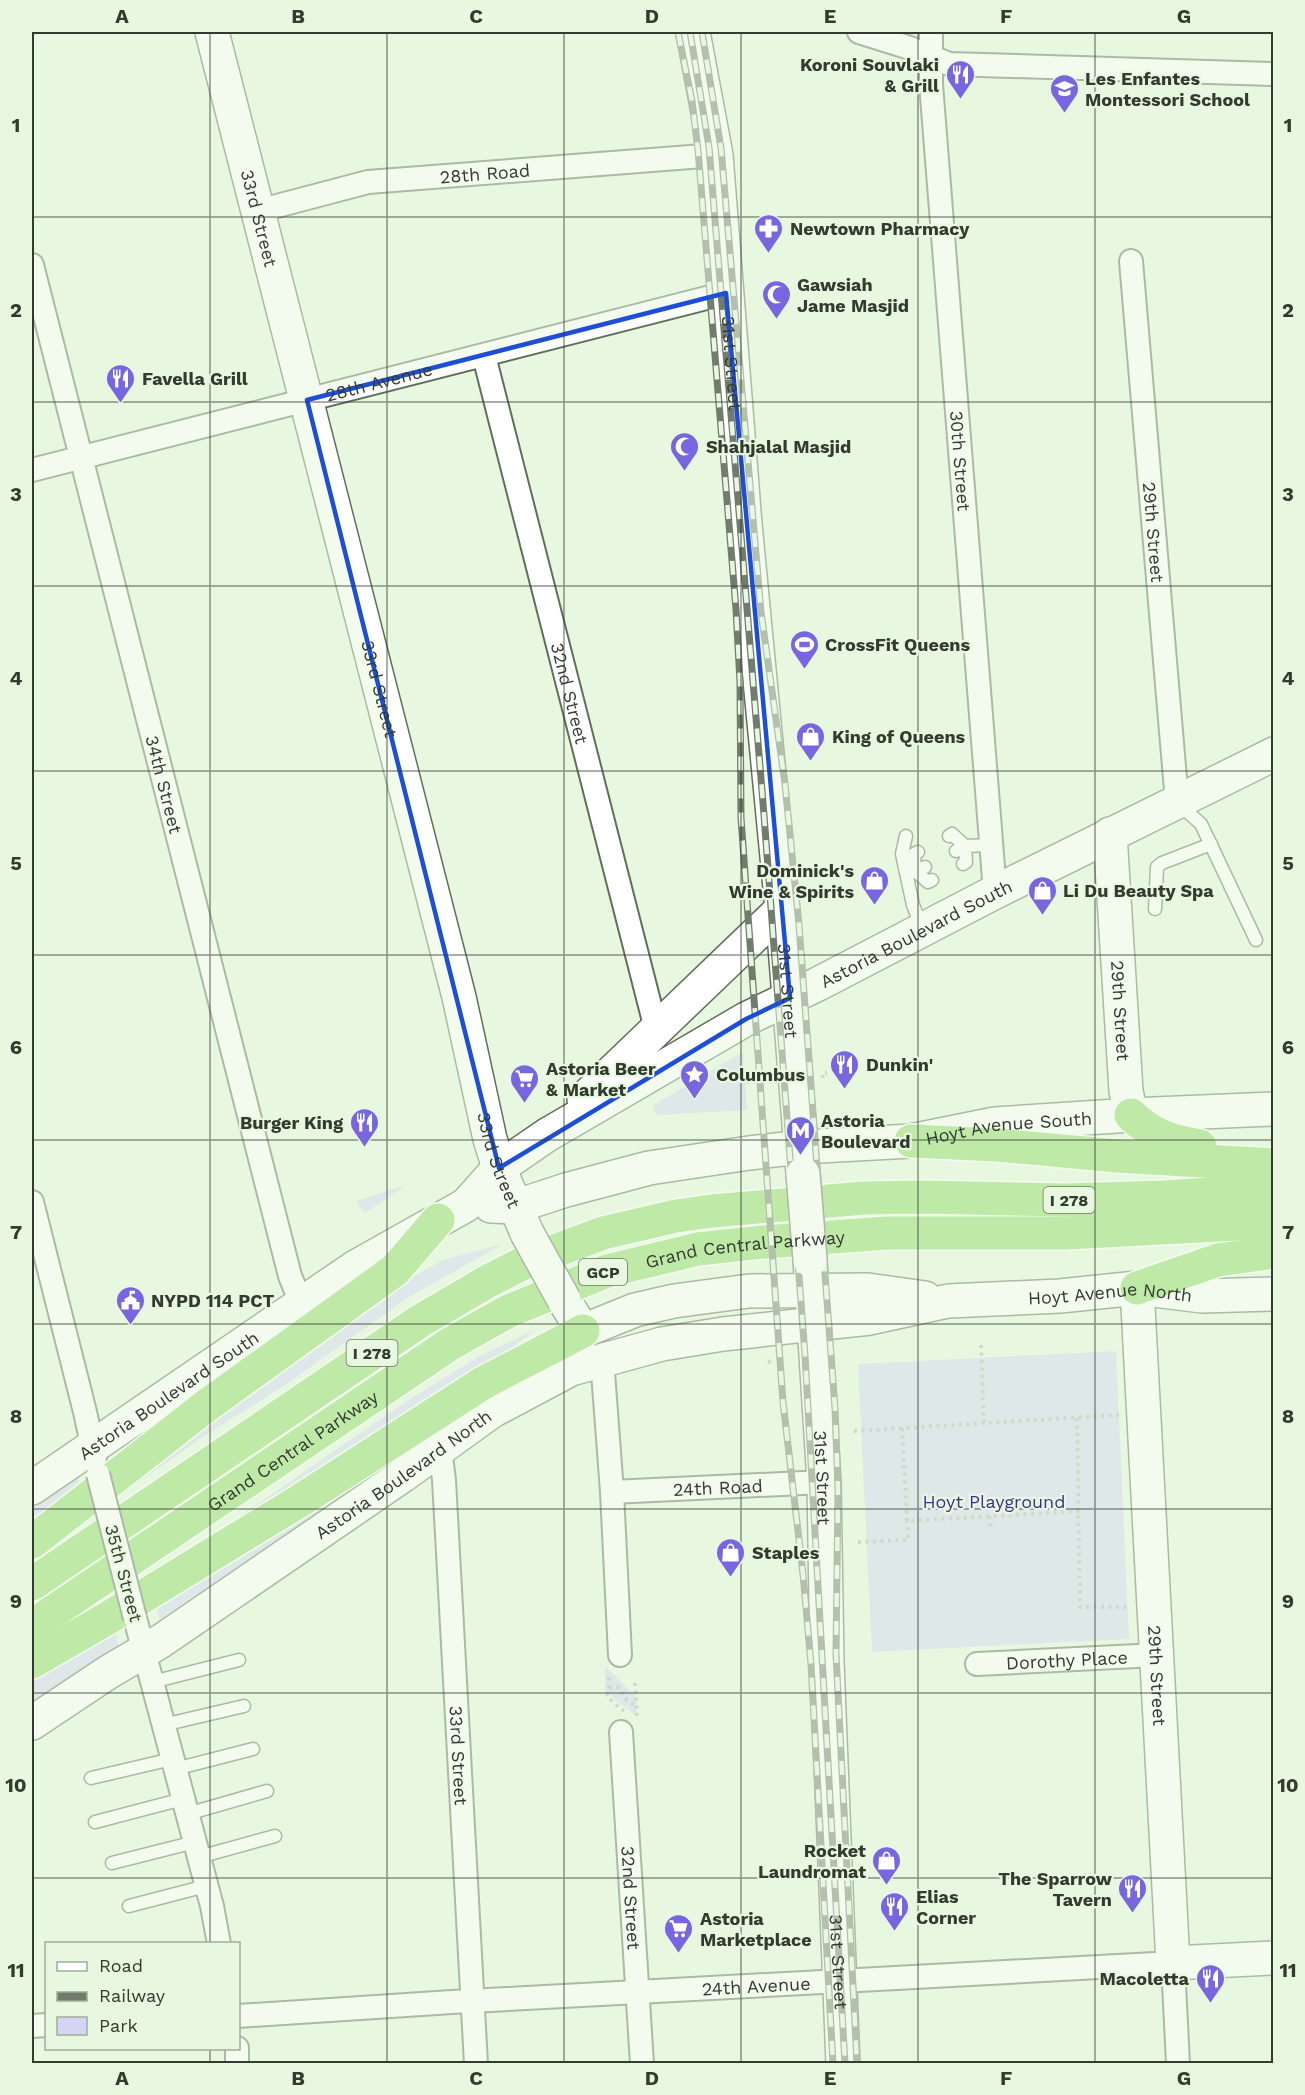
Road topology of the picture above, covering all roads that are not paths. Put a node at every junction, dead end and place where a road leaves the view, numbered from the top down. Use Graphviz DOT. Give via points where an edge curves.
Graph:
graph roads {
  1 [pos="212,32"];
  2 [pos="693,32"];
  3 [pos="859,32"];
  4 [pos="932,32"];
  5 [pos="930,57"];
  6 [pos="1274,74"];
  7 [pos="716,155"];
  8 [pos="258,211"];
  9 [pos="1131,261"];
  10 [pos="32,265"];
  11 [pos="726,293"];
  12 [pos="484,356"];
  13 [pos="307,400"];
  14 [pos="80,458"];
  15 [pos="32,470"];
  16 [pos="1274,754"];
  17 [pos="1177,802"];
  18 [pos="1110,834"];
  19 [pos="906,836"];
  20 [pos="949,836"];
  21 [pos="1211,844"];
  22 [pos="991,845"];
  23 [pos="960,849"];
  24 [pos="918,852"];
  25 [pos="963,864"];
  26 [pos="916,871"];
  27 [pos="932,880"];
  28 [pos="994,892"];
  29 [pos="782,909"];
  30 [pos="1155,909"];
  31 [pos="923,930"];
  32 [pos="1256,940"];
  33 [pos="790,998"];
  34 [pos="656,1029"];
  35 [pos="1274,1109"];
  36 [pos="1131,1115"];
  37 [pos="547,1135"];
  38 [pos="911,1141"];
  39 [pos="1274,1154"];
  40 [pos="802,1161"];
  41 [pos="1274,1165"];
  42 [pos="498,1168"];
  43 [pos="1274,1190"];
  44 [pos="32,1202"];
  45 [pos="452,1213"];
  46 [pos="520,1220"];
  47 [pos="1274,1222"];
  48 [pos="1274,1252"];
  49 [pos="811,1275"];
  50 [pos="1137,1288"];
  51 [pos="1274,1294"];
  52 [pos="948,1301"];
  53 [pos="301,1303"];
  54 [pos="815,1324"];
  55 [pos="583,1331"];
  56 [pos="602,1359"];
  57 [pos="440,1448"];
  58 [pos="95,1460"];
  59 [pos="824,1482"];
  60 [pos="32,1488"];
  61 [pos="612,1492"];
  62 [pos="32,1542"];
  63 [pos="32,1584"];
  64 [pos="32,1626"];
  65 [pos="144,1651"];
  66 [pos="620,1655"];
  67 [pos="1157,1655"];
  68 [pos="239,1660"];
  69 [pos="32,1662"];
  70 [pos="977,1664"];
  71 [pos="152,1682"];
  72 [pos="243,1706"];
  73 [pos="32,1724"];
  74 [pos="163,1725"];
  75 [pos="633,1726"];
  76 [pos="253,1749"];
  77 [pos="173,1764"];
  78 [pos="91,1779"];
  79 [pos="267,1791"];
  80 [pos="185,1807"];
  81 [pos="95,1822"];
  82 [pos="275,1836"];
  83 [pos="197,1850"];
  84 [pos="112,1863"];
  85 [pos="206,1886"];
  86 [pos="129,1906"];
  87 [pos="219,1942"];
  88 [pos="1274,1958"];
  89 [pos="1173,1963"];
  90 [pos="839,1982"];
  91 [pos="638,1993"];
  92 [pos="473,2002"];
  93 [pos="240,2016"];
  94 [pos="476,2064"];
  95 [pos="642,2064"];
  96 [pos="843,2064"];
  97 [pos="1179,2064"];
  1 -- 8 [label="main road, 33rd Street"];
  2 -- 7 [label="main road, 31st Street"];
  3 -- 5 [label="street"];
  4 -- 5 [label="street, 30th Street"];
  5 -- 6 [label="street" via="949,64"];
  5 -- 22 [label="street, 30th Street"];
  7 -- 8 [label="street, 28th Road" via="368,182"];
  7 -- 11 [label="main road, 31st Street"];
  8 -- 13 [label="main road, 33rd Street"];
  9 -- 17 [label="street, 29th Street"];
  10 -- 14 [label="street, 34th Street"];
  11 -- 12 [label="street, 28th Avenue"];
  11 -- 29 [label="main road, 31st Street"];
  12 -- 13 [label="street, 28th Avenue"];
  12 -- 34 [label="street, 32nd Street"];
  13 -- 14 [label="street, 28th Avenue"];
  13 -- 42 [label="main road, 33rd Street" via="459,997"];
  14 -- 15 [label="street, 28th Avenue"];
  14 -- 53 [label="street, 34th Street" via="290,1276"];
  16 -- 17 [label="main road"];
  17 -- 18 [label="main road"];
  17 -- 21 [label="lane" via="1201,824"];
  18 -- 28 [label="main road, Astoria Boulevard South"];
  18 -- 36 [label="main road, 29th Street" via="1126,1091"];
  19 -- 26 [label="lane" via="902,854"];
  20 -- 23 [label="lane" via="952,834"];
  21 -- 30 [label="lane" via="1158,867"];
  21 -- 32 [label="lane"];
  22 -- 23 [label="lane"];
  22 -- 28 [label="street, 30th Street"];
  23 -- 25 [label="lane" via="966,862"];
  24 -- 26 [label="lane" via="914,854"];
  26 -- 27 [label="lane" via="928,882"];
  26 -- 31 [label="lane" via="913,905"];
  28 -- 31 [label="main road, Astoria Boulevard South"];
  29 -- 33 [label="main road, 31st Street"];
  29 -- 34 [label="main road"];
  31 -- 33 [label="main road, Astoria Boulevard South"];
  33 -- 37 [label="main road, Astoria Boulevard South" via="746,1019"];
  33 -- 40 [label="main road, 31st Street"];
  34 -- 37 [label="main road"];
  35 -- 36 [label="main road, Hoyt Avenue South"];
  36 -- 38 [label="main road, Hoyt Avenue South" via="996,1124"];
  36 -- 39 [label="highway" via="1144,1128 1168,1139 1229,1151"];
  37 -- 42 [label="main road, Astoria Boulevard South"];
  38 -- 40 [label="main road, Hoyt Avenue South"];
  38 -- 41 [label="highway"];
  40 -- 46 [label="main road, Hoyt Avenue South" via="648,1168 566,1190"];
  40 -- 49 [label="main road, 31st Street, bridge"];
  42 -- 45 [label="main road, Astoria Boulevard South"];
  42 -- 46 [label="main road, 33rd Street"];
  43 -- 63 [label="highway, Grand Central Parkway / I 278" via="1112,1199 864,1198 712,1211 603,1233 526,1262 446,1305"];
  44 -- 58 [label="street, 35th Street"];
  45 -- 46 [label="main road, Hoyt Avenue South"];
  45 -- 53 [label="main road, Astoria Boulevard South"];
  45 -- 62 [label="highway" via="395,1270 225,1392"];
  46 -- 55 [label="main road, 33rd Street, bridge"];
  47 -- 64 [label="highway, Grand Central Parkway / GCP" via="1089,1233 853,1235 698,1249 607,1270 509,1311 450,1344"];
  48 -- 50 [label="highway" via="1218,1260"];
  49 -- 52 [label="main road, Hoyt Avenue North" via="868,1290"];
  49 -- 54 [label="main road, 31st Street"];
  49 -- 55 [label="main road" via="749,1291 635,1310"];
  50 -- 51 [label="main road, Hoyt Avenue North" via="1202,1296"];
  50 -- 52 [label="main road, Hoyt Avenue North"];
  50 -- 67 [label="main road, 29th Street"];
  52 -- 54 [label="main road, Hoyt Avenue North" via="870,1318"];
  53 -- 58 [label="main road, Astoria Boulevard South"];
  54 -- 56 [label="main road, Astoria Boulevard North" via="662,1344"];
  54 -- 59 [label="main road, 31st Street"];
  55 -- 69 [label="highway" via="483,1383 301,1500"];
  56 -- 57 [label="main road, Astoria Boulevard North" via="571,1369 492,1411"];
  56 -- 61 [label="street"];
  57 -- 65 [label="main road, Astoria Boulevard North"];
  57 -- 92 [label="street, 33rd Street"];
  58 -- 60 [label="main road, Astoria Boulevard South"];
  58 -- 65 [label="street, 35th Street, bridge"];
  59 -- 61 [label="street, 24th Road"];
  59 -- 90 [label="main road, 31st Street"];
  61 -- 66 [label="street"];
  65 -- 71 [label="street, 35th Street"];
  65 -- 73 [label="main road, Astoria Boulevard North"];
  67 -- 70 [label="street, Dorothy Place"];
  67 -- 89 [label="main road, 29th Street"];
  68 -- 71 [label="lane"];
  71 -- 74 [label="street, 35th Street"];
  72 -- 74 [label="lane"];
  74 -- 77 [label="street, 35th Street"];
  75 -- 91 [label="street, 32nd Street"];
  76 -- 77 [label="lane"];
  77 -- 78 [label="lane"];
  77 -- 80 [label="street, 35th Street"];
  79 -- 80 [label="lane"];
  80 -- 81 [label="lane"];
  80 -- 83 [label="street, 35th Street"];
  82 -- 83 [label="lane"];
  83 -- 84 [label="lane"];
  83 -- 85 [label="street, 35th Street"];
  85 -- 86 [label="lane"];
  85 -- 87 [label="street, 35th Street"];
  88 -- 89 [label="main road, 24th Avenue"];
  89 -- 90 [label="street, 24th Avenue"];
  89 -- 97 [label="street, 29th Street"];
  90 -- 91 [label="street, 24th Avenue"];
  90 -- 96 [label="main road, 31st Street"];
  91 -- 92 [label="street, 24th Avenue"];
  91 -- 95 [label="street, 32nd Street"];
  92 -- 93 [label="street, 24th Avenue"];
  92 -- 94 [label="street, 33rd Street"];
}
